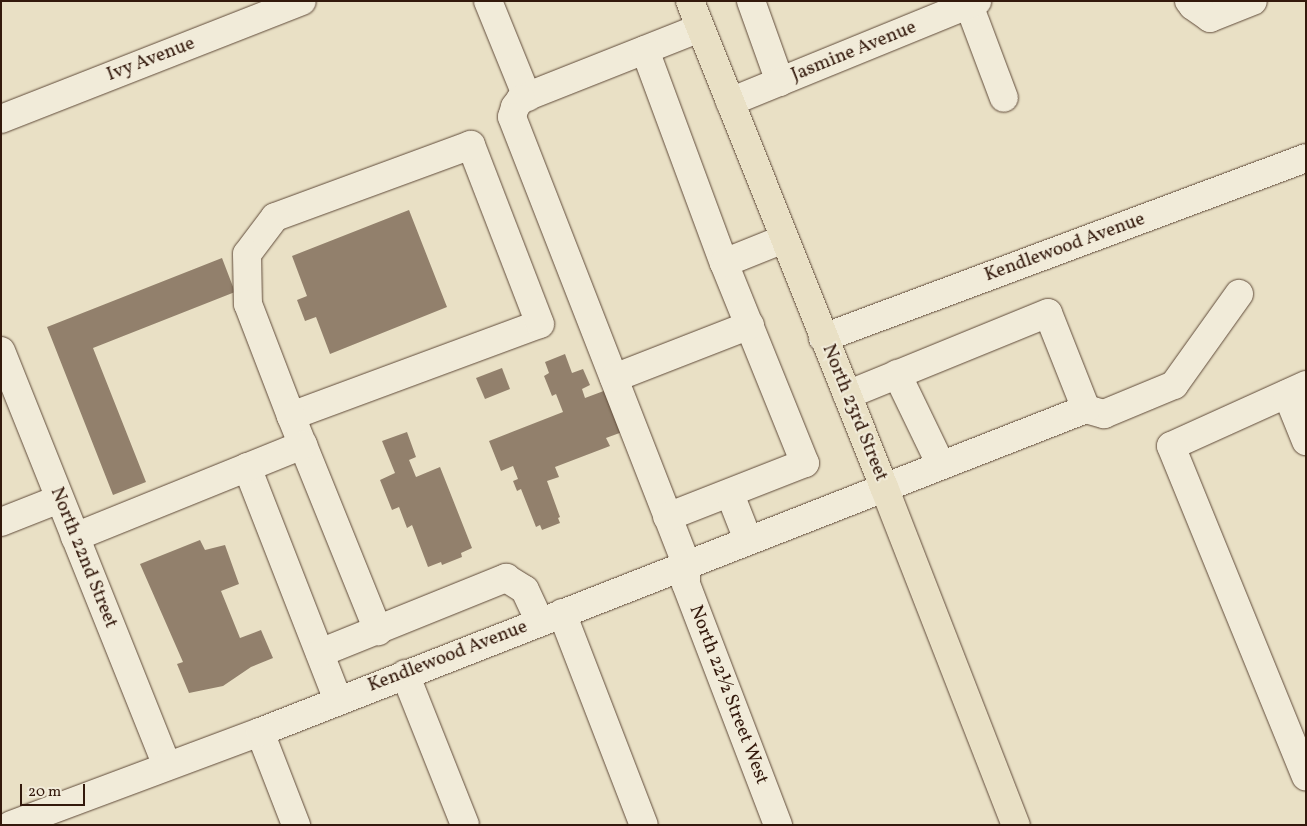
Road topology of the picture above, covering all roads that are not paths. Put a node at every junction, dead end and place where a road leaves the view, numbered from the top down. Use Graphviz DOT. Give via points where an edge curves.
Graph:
graph roads {
  1 [pos="302,1"];
  2 [pos="488,1"];
  3 [pos="690,1"];
  4 [pos="751,1"];
  5 [pos="1189,1"];
  6 [pos="1253,1"];
  7 [pos="966,4"];
  8 [pos="700,28"];
  9 [pos="645,50"];
  10 [pos="780,82"];
  11 [pos="527,97"];
  12 [pos="1004,98"];
  13 [pos="730,102"];
  14 [pos="1,119"];
  15 [pos="1306,158"];
  16 [pos="784,239"];
  17 [pos="724,263"];
  18 [pos="1239,294"];
  19 [pos="750,325"];
  20 [pos="823,338"];
  21 [pos="1,351"];
  22 [pos="897,374"];
  23 [pos="614,378"];
  24 [pos="1297,389"];
  25 [pos="847,395"];
  26 [pos="1086,409"];
  27 [pos="292,416"];
  28 [pos="1306,441"];
  29 [pos="303,445"];
  30 [pos="941,465"];
  31 [pos="247,467"];
  32 [pos="884,487"];
  33 [pos="730,494"];
  34 [pos="59,499"];
  35 [pos="668,517"];
  36 [pos="1,522"];
  37 [pos="75,537"];
  38 [pos="748,540"];
  39 [pos="686,564"];
  40 [pos="551,617"];
  41 [pos="378,631"];
  42 [pos="320,653"];
  43 [pos="405,674"];
  44 [pos="338,700"];
  45 [pos="260,732"];
  46 [pos="167,766"];
  47 [pos="1306,777"];
  48 [pos="11,825"];
  49 [pos="296,825"];
  50 [pos="465,825"];
  51 [pos="644,825"];
  52 [pos="778,825"];
  53 [pos="1016,825"];
  1 -- 14 [label="street, Ivy Avenue"];
  2 -- 11 [label="street"];
  3 -- 8 [label="main road, North 23rd Street"];
  4 -- 10 [label="street"];
  5 -- 6 [label="street" via="1210,18"];
  7 -- 10 [label="street, Jasmine Avenue"];
  7 -- 12 [label="street"];
  8 -- 9 [label="street"];
  8 -- 13 [label="main road, North 23rd Street"];
  9 -- 11 [label="street"];
  9 -- 17 [label="street"];
  10 -- 13 [label="street, Jasmine Avenue"];
  11 -- 23 [label="street, North 22½ Street West" via="515,107 512,117"];
  13 -- 16 [label="main road, North 23rd Street"];
  15 -- 20 [label="street, Kendlewood Avenue"];
  16 -- 17 [label="street"];
  16 -- 20 [label="main road, North 23rd Street"];
  17 -- 19 [label="street"];
  18 -- 26 [label="street" via="1174,385 1104,414"];
  19 -- 23 [label="street"];
  19 -- 33 [label="street" via="805,463"];
  20 -- 25 [label="main road, North 23rd Street"];
  21 -- 34 [label="street, North 22nd Street"];
  22 -- 25 [label="street"];
  22 -- 26 [label="street" via="1048,313"];
  22 -- 30 [label="street"];
  23 -- 35 [label="street, North 22½ Street West"];
  24 -- 28 [label="street"];
  24 -- 47 [label="street" via="1172,446"];
  25 -- 32 [label="main road, North 23rd Street"];
  26 -- 30 [label="street, Kendlewood Avenue"];
  27 -- 27 [label="street" via="540,324 471,145 275,217 247,254 248,304"];
  27 -- 29 [label="street"];
  29 -- 31 [label="street"];
  29 -- 41 [label="street"];
  30 -- 32 [label="street, Kendlewood Avenue"];
  31 -- 37 [label="street"];
  31 -- 42 [label="street"];
  32 -- 38 [label="street, Kendlewood Avenue"];
  32 -- 53 [label="main road, North 23rd Street"];
  33 -- 35 [label="street"];
  33 -- 38 [label="street"];
  34 -- 36 [label="street"];
  34 -- 37 [label="street, North 22nd Street"];
  35 -- 39 [label="street, North 22½ Street West"];
  37 -- 46 [label="street, North 22nd Street"];
  38 -- 39 [label="street, Kendlewood Avenue"];
  39 -- 40 [label="street, Kendlewood Avenue"];
  39 -- 52 [label="street, North 22½ Street West" via="686,584"];
  40 -- 41 [label="street" via="525,590 506,578"];
  40 -- 43 [label="street, Kendlewood Avenue"];
  40 -- 51 [label="street"];
  41 -- 42 [label="street"];
  42 -- 44 [label="street"];
  43 -- 44 [label="street, Kendlewood Avenue"];
  43 -- 50 [label="street"];
  44 -- 45 [label="street, Kendlewood Avenue"];
  45 -- 46 [label="street, Kendlewood Avenue"];
  45 -- 49 [label="street"];
  46 -- 48 [label="street, Kendlewood Avenue"];
}
